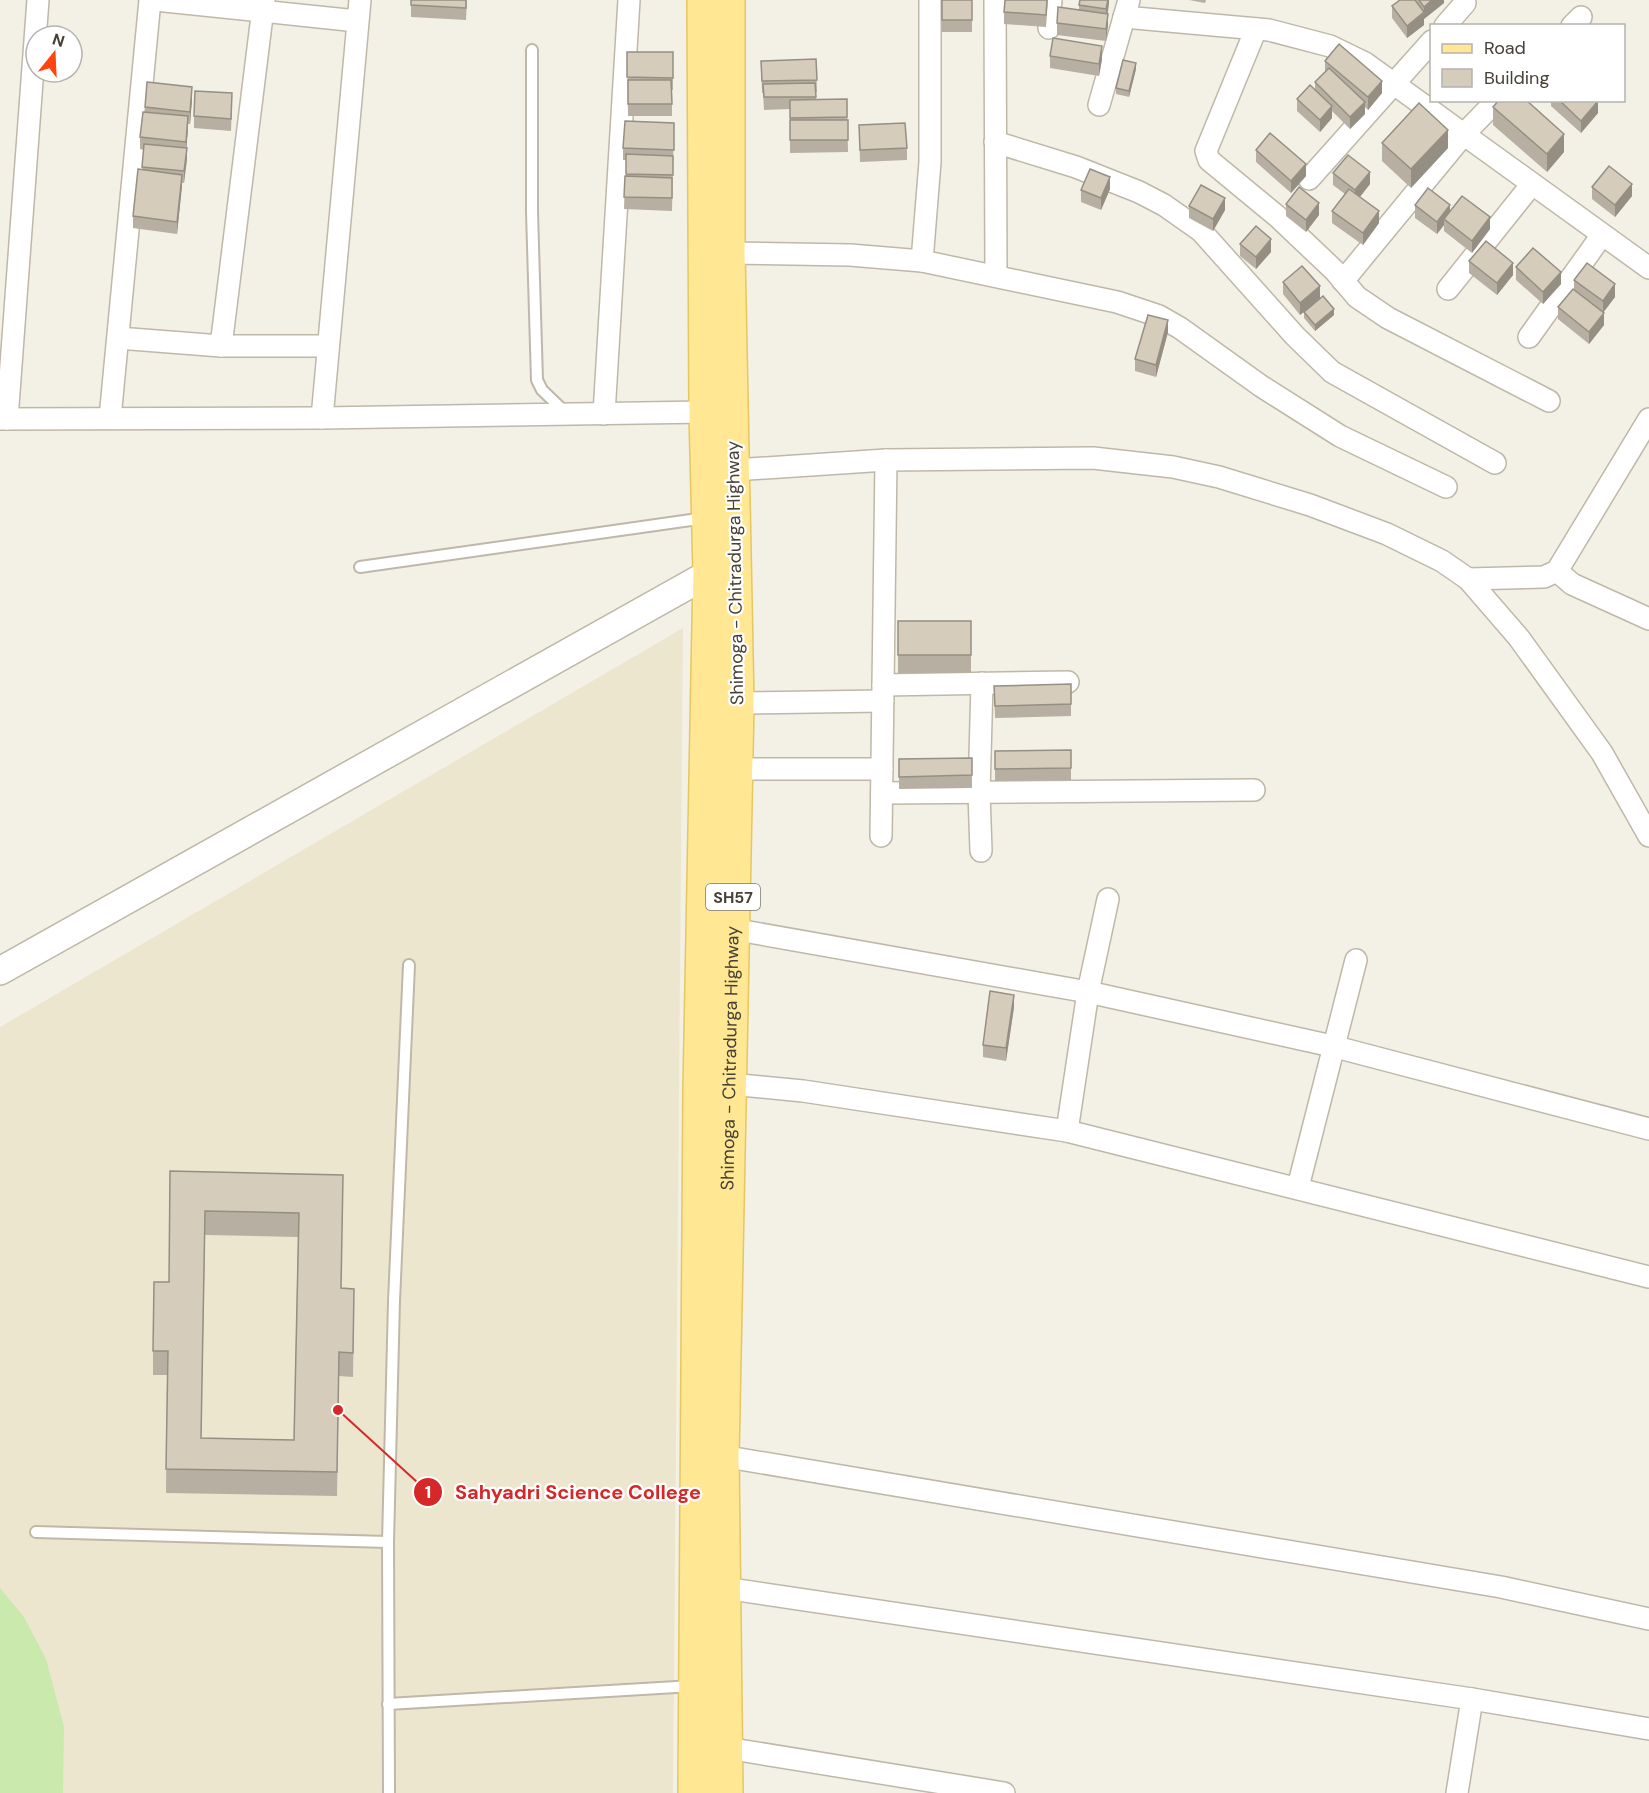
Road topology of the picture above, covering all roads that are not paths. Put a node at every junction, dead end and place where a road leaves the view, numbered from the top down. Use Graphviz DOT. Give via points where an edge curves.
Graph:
graph roads {
  1 [pos="38,0"];
  2 [pos="150,0"];
  3 [pos="155,0"];
  4 [pos="360,0"];
  5 [pos="629,0"];
  6 [pos="704,0"];
  7 [pos="728,0"];
  8 [pos="930,0"];
  9 [pos="995,0"];
  10 [pos="1051,0"];
  11 [pos="1465,3"];
  12 [pos="263,5"];
  13 [pos="1127,8"];
  14 [pos="357,21"];
  15 [pos="1447,24"];
  16 [pos="1049,28"];
  17 [pos="1256,29"];
  18 [pos="1430,42"];
  19 [pos="532,50"];
  20 [pos="1393,83"];
  21 [pos="1495,102"];
  22 [pos="1099,105"];
  23 [pos="1464,134"];
  24 [pos="995,142"];
  25 [pos="1309,179"];
  26 [pos="1533,184"];
  27 [pos="1602,235"];
  28 [pos="728,253"];
  29 [pos="922,261"];
  30 [pos="1649,268"];
  31 [pos="996,275"];
  32 [pos="1343,281"];
  33 [pos="1448,289"];
  34 [pos="1529,337"];
  35 [pos="118,338"];
  36 [pos="6,344"];
  37 [pos="221,346"];
  38 [pos="328,346"];
  39 [pos="1549,401"];
  40 [pos="706,412"];
  41 [pos="567,414"];
  42 [pos="604,414"];
  43 [pos="110,418"];
  44 [pos="322,418"];
  45 [pos="1649,418"];
  46 [pos="4,419"];
  47 [pos="886,460"];
  48 [pos="1495,463"];
  49 [pos="734,470"];
  50 [pos="1446,488"];
  51 [pos="708,518"];
  52 [pos="722,566"];
  53 [pos="360,567"];
  54 [pos="1557,571"];
  55 [pos="1468,579"];
  56 [pos="1649,619"];
  57 [pos="1068,682"];
  58 [pos="982,683"];
  59 [pos="883,693"];
  60 [pos="737,703"];
  61 [pos="882,769"];
  62 [pos="735,770"];
  63 [pos="1254,790"];
  64 [pos="882,793"];
  65 [pos="979,793"];
  66 [pos="881,836"];
  67 [pos="1649,836"];
  68 [pos="981,851"];
  69 [pos="1108,899"];
  70 [pos="732,929"];
  71 [pos="1356,960"];
  72 [pos="409,965"];
  73 [pos="0,971"];
  74 [pos="1088,992"];
  75 [pos="1332,1046"];
  76 [pos="730,1084"];
  77 [pos="1649,1129"];
  78 [pos="1067,1131"];
  79 [pos="1298,1187"];
  80 [pos="1649,1277"];
  81 [pos="722,1456"];
  82 [pos="36,1532"];
  83 [pos="388,1542"];
  84 [pos="724,1588"];
  85 [pos="1649,1619"];
  86 [pos="696,1686"];
  87 [pos="1472,1699"];
  88 [pos="388,1704"];
  89 [pos="1649,1729"];
  90 [pos="711,1745"];
  91 [pos="388,1793"];
  92 [pos="695,1793"];
  93 [pos="726,1793"];
  94 [pos="1004,1793"];
  95 [pos="1457,1793"];
  1 -- 36 [label="street"];
  2 -- 35 [label="street"];
  3 -- 12 [label="street"];
  4 -- 14 [label="street"];
  5 -- 42 [label="street"];
  6 -- 40 [label="main road, Shimoga - Chitradurga Highway / SH57"];
  7 -- 28 [label="main road, Shimoga - Chitradurga Highway / SH57"];
  8 -- 29 [label="street" via="930,162"];
  9 -- 24 [label="street"];
  10 -- 16 [label="street"];
  11 -- 15 [label="street"];
  12 -- 14 [label="street"];
  12 -- 37 [label="street"];
  13 -- 17 [label="street"];
  13 -- 22 [label="street"];
  14 -- 38 [label="street"];
  17 -- 20 [label="street" via="1330,46 1365,63"];
  17 -- 32 [label="street" via="1206,156 1278,217"];
  18 -- 20 [label="street"];
  19 -- 41 [label="lane" via="537,380"];
  20 -- 23 [label="street"];
  20 -- 25 [label="street"];
  21 -- 23 [label="street"];
  23 -- 26 [label="street"];
  23 -- 32 [label="street"];
  24 -- 31 [label="street"];
  24 -- 48 [label="street" via="1076,167 1164,205 1201,231 1332,372"];
  26 -- 27 [label="street"];
  26 -- 33 [label="street"];
  27 -- 30 [label="street"];
  27 -- 34 [label="street"];
  28 -- 29 [label="street" via="850,255"];
  28 -- 49 [label="main road, Shimoga - Chitradurga Highway / SH57"];
  29 -- 31 [label="street"];
  31 -- 50 [label="street" via="1108,300 1159,316 1340,436"];
  32 -- 39 [label="street" via="1357,297 1388,318"];
  35 -- 37 [label="street"];
  35 -- 43 [label="street"];
  36 -- 46 [label="street"];
  37 -- 38 [label="street"];
  38 -- 44 [label="street"];
  40 -- 42 [label="street"];
  40 -- 51 [label="main road, Shimoga - Chitradurga Highway / SH57"];
  41 -- 42 [label="street"];
  41 -- 44 [label="street"];
  43 -- 44 [label="street"];
  43 -- 46 [label="street"];
  45 -- 54 [label="street"];
  47 -- 49 [label="street"];
  47 -- 55 [label="street" via="1093,458 1173,467 1310,505 1387,534 1442,561"];
  47 -- 59 [label="street"];
  49 -- 52 [label="main road, Shimoga - Chitradurga Highway / SH57"];
  51 -- 52 [label="main road, Shimoga - Chitradurga Highway / SH57"];
  51 -- 53 [label="lane"];
  52 -- 60 [label="main road, Shimoga - Chitradurga Highway / SH57"];
  52 -- 73 [label="street"];
  52 -- 86 [label="main road, Shimoga - Chitradurga Highway / SH57" via="700,1103"];
  54 -- 55 [label="street" via="1544,578"];
  54 -- 56 [label="street" via="1572,584"];
  55 -- 67 [label="street" via="1519,638 1602,753"];
  57 -- 58 [label="street"];
  58 -- 59 [label="street"];
  58 -- 65 [label="street"];
  59 -- 60 [label="street"];
  59 -- 61 [label="street"];
  60 -- 62 [label="main road, Shimoga - Chitradurga Highway / SH57"];
  61 -- 62 [label="street"];
  61 -- 64 [label="street"];
  62 -- 70 [label="main road, Shimoga - Chitradurga Highway / SH57"];
  63 -- 65 [label="street"];
  64 -- 65 [label="street"];
  64 -- 66 [label="street"];
  65 -- 68 [label="street"];
  69 -- 74 [label="street"];
  70 -- 74 [label="street"];
  70 -- 76 [label="main road, Shimoga - Chitradurga Highway / SH57"];
  71 -- 75 [label="street"];
  72 -- 83 [label="lane"];
  74 -- 75 [label="street"];
  74 -- 78 [label="street"];
  75 -- 77 [label="street"];
  75 -- 79 [label="street"];
  76 -- 78 [label="street" via="803,1091"];
  76 -- 81 [label="main road, Shimoga - Chitradurga Highway / SH57"];
  78 -- 79 [label="street"];
  79 -- 80 [label="street"];
  81 -- 84 [label="main road, Shimoga - Chitradurga Highway / SH57"];
  81 -- 85 [label="street" via="1501,1587"];
  82 -- 83 [label="lane"];
  83 -- 88 [label="lane"];
  84 -- 87 [label="street"];
  84 -- 90 [label="main road, Shimoga - Chitradurga Highway / SH57"];
  86 -- 88 [label="lane"];
  86 -- 90 [label="main road, Shimoga - Chitradurga Highway / SH57"];
  87 -- 89 [label="street"];
  87 -- 95 [label="street"];
  88 -- 91 [label="lane"];
  90 -- 92 [label="main road, Shimoga - Chitradurga Highway / SH57"];
  90 -- 93 [label="main road, Shimoga - Chitradurga Highway / SH57"];
  90 -- 94 [label="street"];
}
